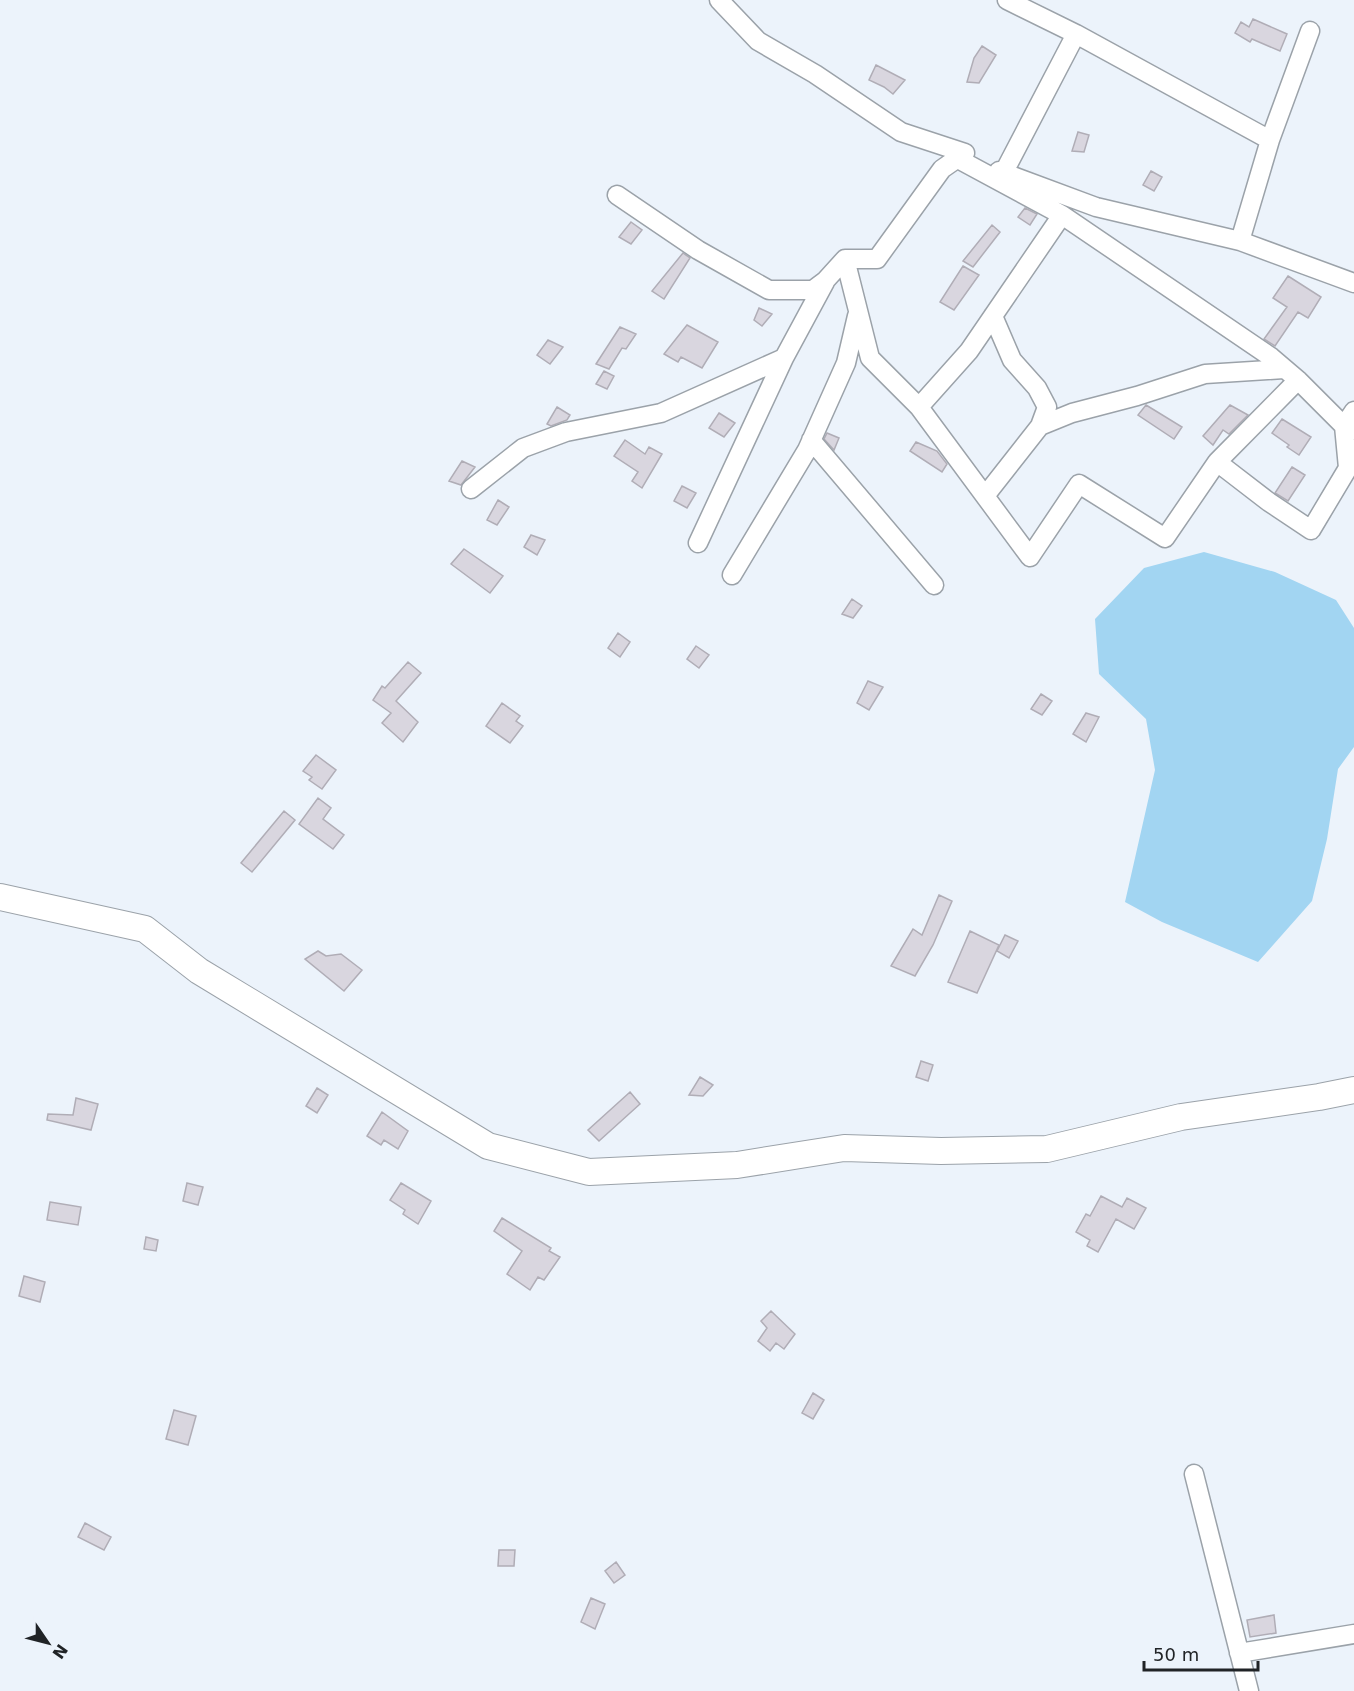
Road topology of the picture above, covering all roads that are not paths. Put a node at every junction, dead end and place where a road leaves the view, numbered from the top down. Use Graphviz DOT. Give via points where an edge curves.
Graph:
graph roads {
  1 [pos="719,0"];
  2 [pos="1007,0"];
  3 [pos="1310,32"];
  4 [pos="1076,34"];
  5 [pos="1270,140"];
  6 [pos="963,157"];
  7 [pos="1004,172"];
  8 [pos="617,195"];
  9 [pos="1062,215"];
  10 [pos="1240,241"];
  11 [pos="845,259"];
  12 [pos="825,281"];
  13 [pos="1354,283"];
  14 [pos="858,311"];
  15 [pos="993,316"];
  16 [pos="784,358"];
  17 [pos="1291,374"];
  18 [pos="919,407"];
  19 [pos="1351,423"];
  20 [pos="1040,426"];
  21 [pos="811,440"];
  22 [pos="1217,462"];
  23 [pos="471,489"];
  24 [pos="985,496"];
  25 [pos="698,543"];
  26 [pos="732,574"];
  27 [pos="934,585"];
  28 [pos="0,897"];
  29 [pos="1354,1090"];
  30 [pos="1194,1474"];
  31 [pos="1354,1634"];
  32 [pos="1239,1653"];
  33 [pos="1249,1691"];
  1 -- 6 [label="street" via="758,40 901,132"];
  2 -- 4 [label="street"];
  3 -- 5 [label="street"];
  4 -- 5 [label="street"];
  4 -- 7 [label="street"];
  5 -- 10 [label="street"];
  6 -- 7 [label="street"];
  6 -- 9 [label="street"];
  6 -- 11 [label="street" via="942,170 877,259"];
  7 -- 10 [label="street" via="1096,207"];
  8 -- 12 [label="street" via="698,250 769,290 813,290"];
  9 -- 15 [label="street"];
  9 -- 17 [label="street"];
  10 -- 13 [label="street"];
  11 -- 12 [label="street"];
  11 -- 14 [label="street"];
  12 -- 16 [label="street"];
  14 -- 18 [label="street" via="870,358"];
  14 -- 21 [label="street" via="846,363"];
  15 -- 18 [label="street" via="969,351"];
  15 -- 20 [label="street" via="1012,360 1037,388 1047,407"];
  16 -- 23 [label="street" via="661,413 566,432 524,448"];
  16 -- 25 [label="street"];
  17 -- 19 [label="street"];
  17 -- 20 [label="street" via="1205,374"];
  17 -- 22 [label="street"];
  18 -- 24 [label="street"];
  19 -- 22 [label="street" via="1348,468 1311,530"];
  20 -- 24 [label="street"];
  21 -- 26 [label="street"];
  21 -- 27 [label="street"];
  22 -- 24 [label="street" via="1165,538 1079,484 1030,557"];
  28 -- 29 [label="street" via="145,929 199,971 488,1146 589,1172 737,1165 844,1148 1047,1149 1181,1118"];
  30 -- 32 [label="street"];
  31 -- 32 [label="street"];
  32 -- 33 [label="street"];
}
